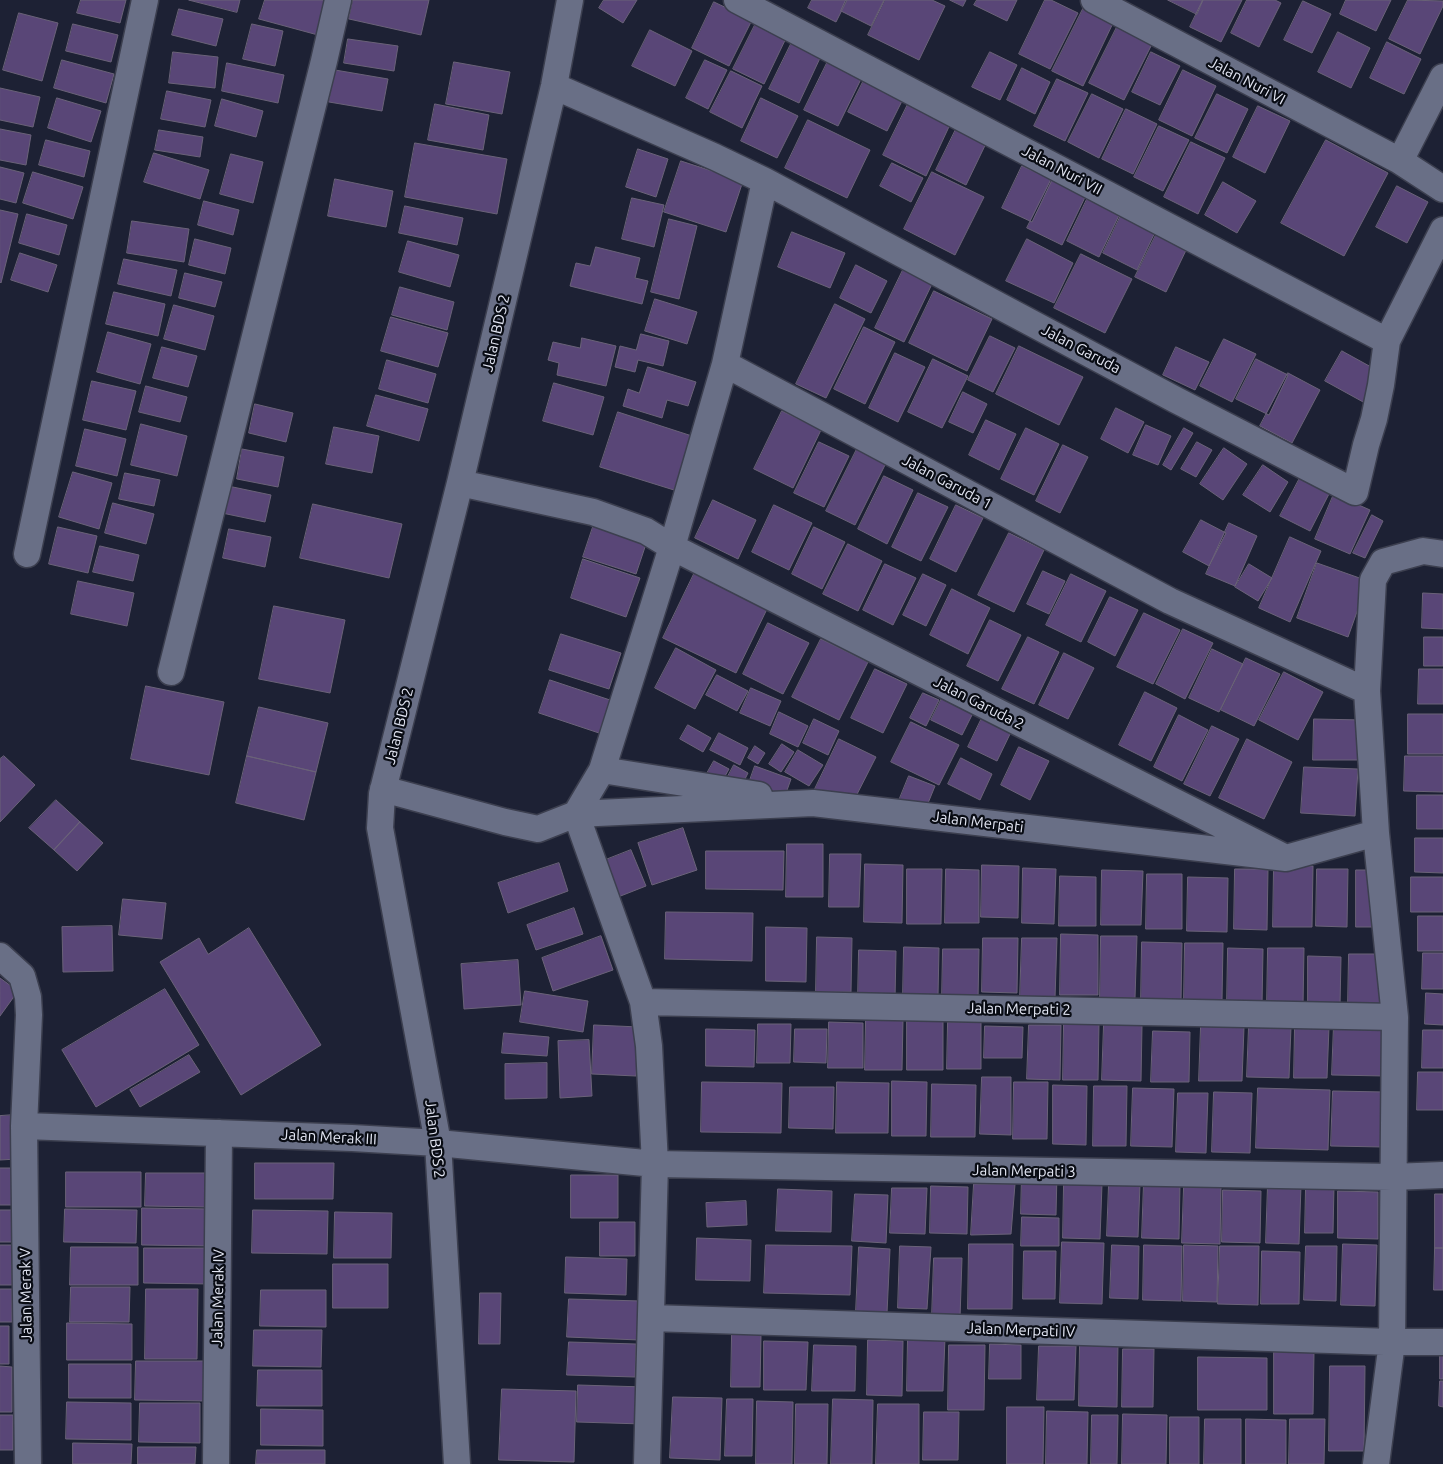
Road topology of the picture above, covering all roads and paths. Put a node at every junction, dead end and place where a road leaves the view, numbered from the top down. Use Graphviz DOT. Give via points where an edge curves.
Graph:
graph roads {
  1 [pos="145,0"];
  2 [pos="338,0"];
  3 [pos="570,0"];
  4 [pos="737,0"];
  5 [pos="1094,0"];
  6 [pos="1443,77"];
  7 [pos="554,86"];
  8 [pos="1400,161"];
  9 [pos="766,181"];
  10 [pos="1443,189"];
  11 [pos="1443,230"];
  12 [pos="1387,341"];
  13 [pos="725,364"];
  14 [pos="460,483"];
  15 [pos="672,547"];
  16 [pos="28,554"];
  17 [pos="1441,554"];
  18 [pos="171,672"];
  19 [pos="1367,691"];
  20 [pos="602,770"];
  21 [pos="383,789"];
  22 [pos="813,803"];
  23 [pos="576,814"];
  24 [pos="1376,834"];
  25 [pos="1286,858"];
  26 [pos="0,956"];
  27 [pos="643,1002"];
  28 [pos="1395,1017"];
  29 [pos="24,1126"];
  30 [pos="219,1133"];
  31 [pos="438,1143"];
  32 [pos="655,1164"];
  33 [pos="1443,1175"];
  34 [pos="1392,1177"];
  35 [pos="650,1318"];
  36 [pos="1392,1342"];
  37 [pos="1443,1342"];
  38 [pos="28,1464"];
  39 [pos="216,1464"];
  40 [pos="457,1464"];
  41 [pos="647,1464"];
  42 [pos="1376,1464"];
  1 -- 16 [label="street"];
  2 -- 18 [label="street"];
  3 -- 7 [label="street, Jalan BDS 2"];
  4 -- 12 [label="street, Jalan Nuri VII"];
  5 -- 8 [label="street, Jalan Nuri VI"];
  6 -- 8 [label="street"];
  7 -- 9 [label="street"];
  7 -- 14 [label="street, Jalan BDS 2"];
  8 -- 10 [label="street, Jalan Nuri VI"];
  9 -- 12 [label="street, Jalan Garuda" via="1355,492 1374,419"];
  9 -- 13 [label="street"];
  11 -- 12 [label="street"];
  13 -- 15 [label="street"];
  13 -- 19 [label="street, Jalan Garuda 1" via="1170,601"];
  14 -- 15 [label="street, Jalan Garuda 2" via="593,512 646,531"];
  14 -- 21 [label="street, Jalan BDS 2"];
  15 -- 20 [label="street"];
  15 -- 25 [label="street, Jalan Garuda 2"];
  17 -- 19 [label="street" via="1423,551 1383,562 1373,580"];
  19 -- 24 [label="street"];
  20 -- 22 [label="street"];
  20 -- 23 [label="street"];
  21 -- 23 [label="street, Jalan Merpati" via="538,829"];
  21 -- 31 [label="street, Jalan BDS 2" via="380,828"];
  22 -- 23 [label="street, Jalan Merpati"];
  22 -- 25 [label="street, Jalan Merpati"];
  23 -- 27 [label="street"];
  24 -- 25 [label="street, Jalan Merpati"];
  24 -- 28 [label="street"];
  26 -- 29 [label="street, Jalan Merak V" via="22,976 28,997"];
  27 -- 28 [label="street, Jalan Merpati 2"];
  27 -- 32 [label="street" via="649,1046"];
  28 -- 34 [label="street"];
  29 -- 30 [label="street"];
  29 -- 38 [label="street, Jalan Merak V"];
  30 -- 31 [label="street, Jalan Merak III"];
  30 -- 39 [label="street, Jalan Merak IV"];
  31 -- 32 [label="street, Jalan Merak III"];
  31 -- 40 [label="street, Jalan BDS 2"];
  32 -- 34 [label="street, Jalan Merpati 3"];
  32 -- 35 [label="street"];
  33 -- 34 [label="street, Jalan Merpati 3"];
  34 -- 36 [label="street"];
  35 -- 36 [label="street, Jalan Merpati IV"];
  35 -- 41 [label="street"];
  36 -- 37 [label="street, Jalan Merpati IV"];
  36 -- 42 [label="street"];
}
